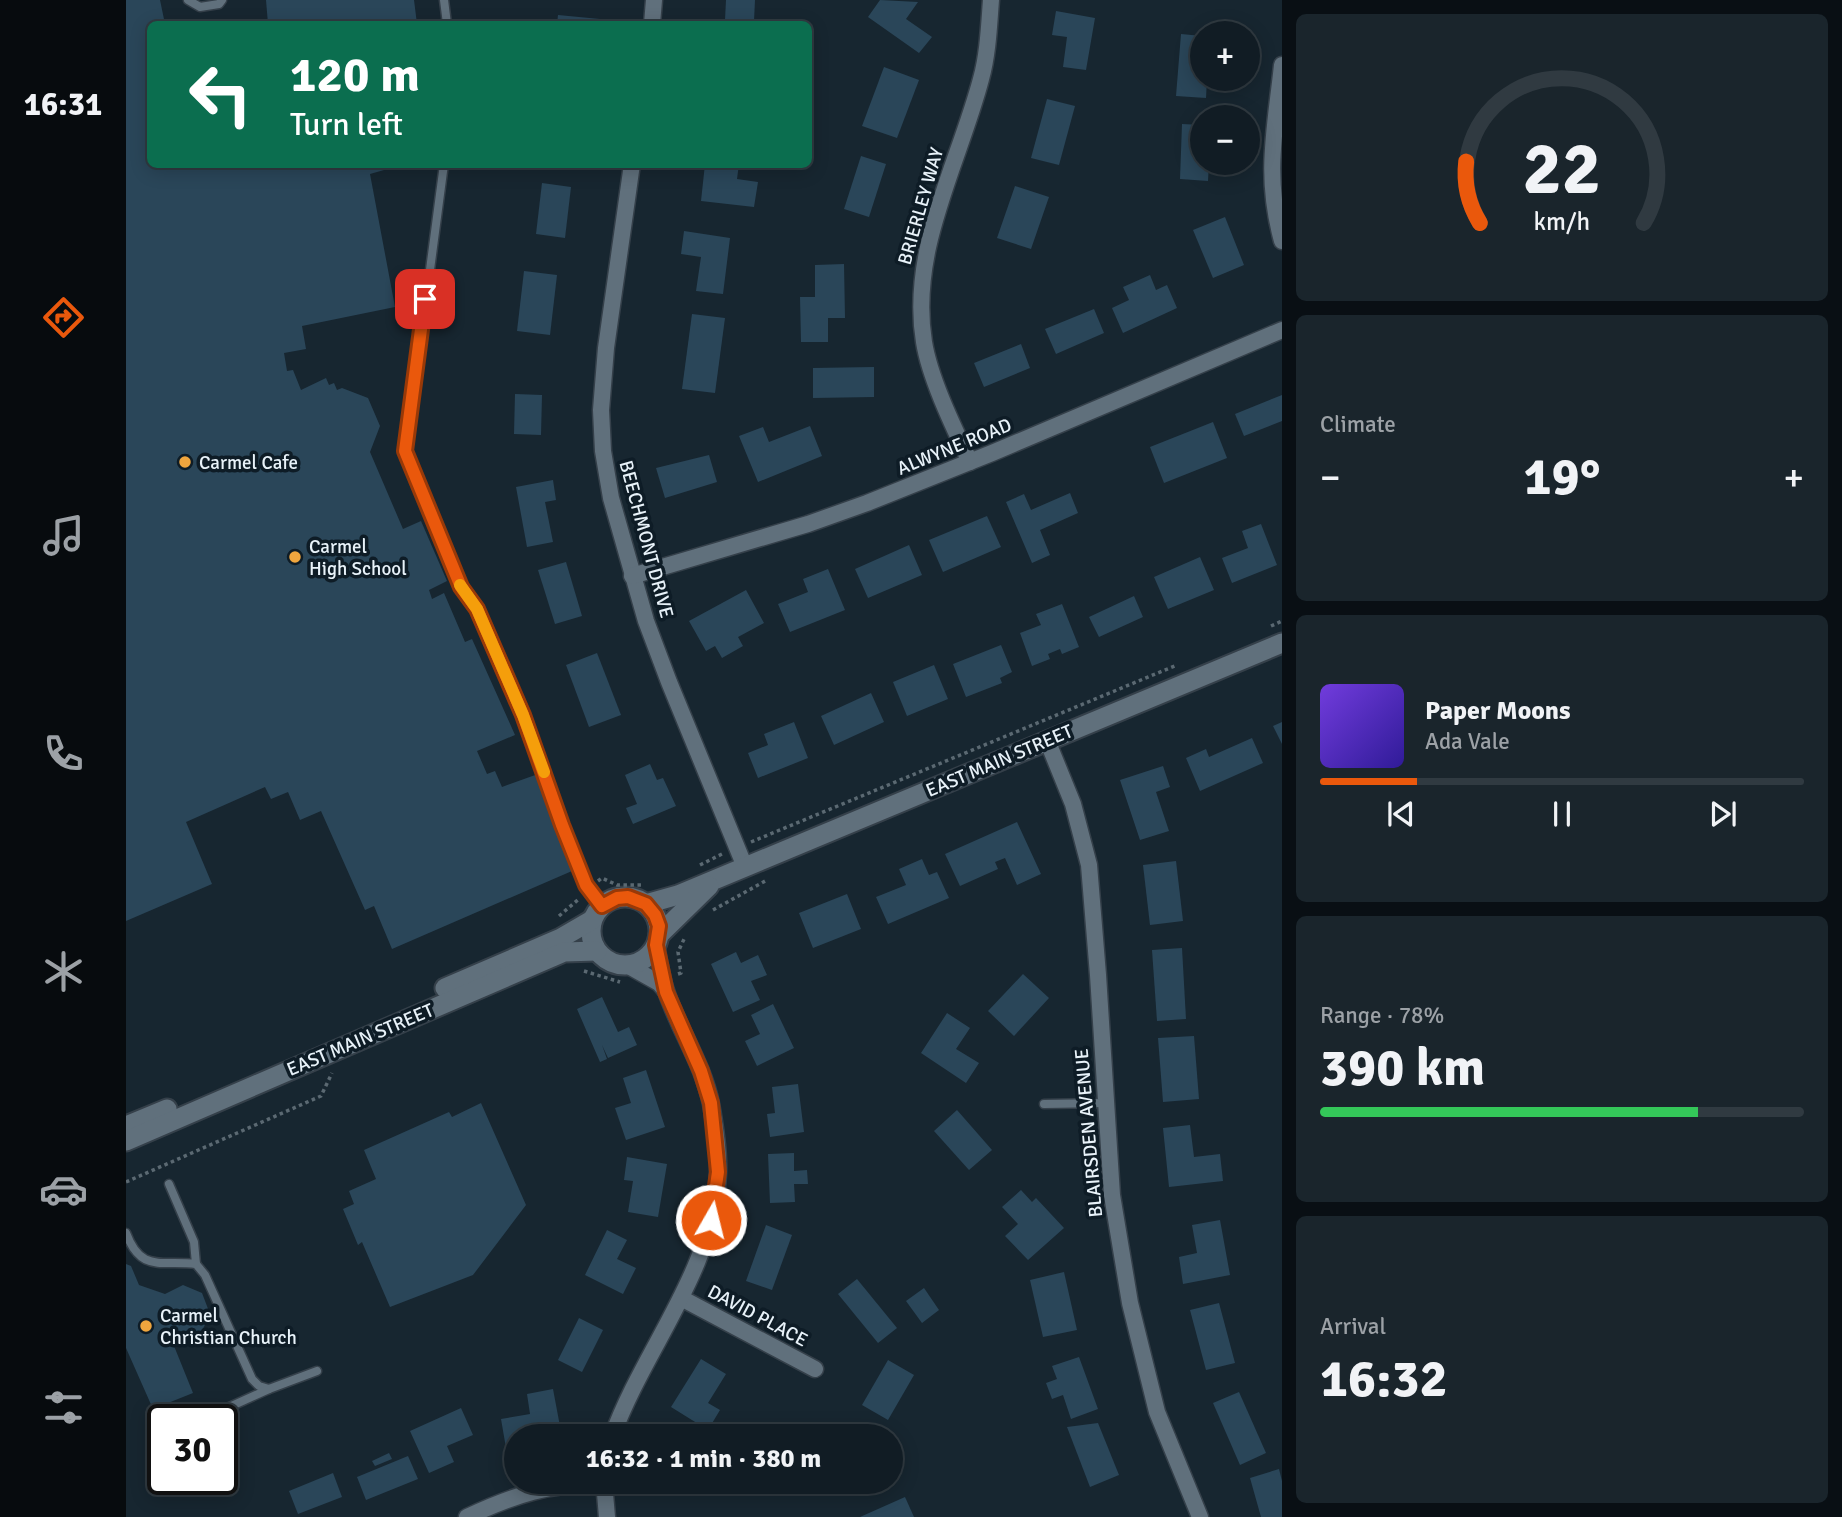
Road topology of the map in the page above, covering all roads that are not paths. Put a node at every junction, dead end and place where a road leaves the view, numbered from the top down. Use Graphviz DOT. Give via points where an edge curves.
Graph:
graph roads {
  1 [pos="188,0"];
  2 [pos="222,0"];
  3 [pos="444,0"];
  4 [pos="654,0"];
  5 [pos="991,0"];
  6 [pos="447,21"];
  7 [pos="652,21"];
  8 [pos="1282,65"];
  9 [pos="443,168"];
  10 [pos="631,168"];
  11 [pos="1282,241"];
  12 [pos="1282,330"];
  13 [pos="970,461"];
  14 [pos="632,576"];
  15 [pos="1282,643"];
  16 [pos="1047,740"];
  17 [pos="746,867"];
  18 [pos="717,878"];
  19 [pos="648,895"];
  20 [pos="597,913"];
  21 [pos="657,940"];
  22 [pos="597,951"];
  23 [pos="626,974"];
  24 [pos="666,992"];
  25 [pos="1105,1103"];
  26 [pos="1044,1104"];
  27 [pos="126,1126"];
  28 [pos="126,1141"];
  29 [pos="169,1184"];
  30 [pos="126,1233"];
  31 [pos="196,1264"];
  32 [pos="681,1298"];
  33 [pos="815,1369"];
  34 [pos="317,1371"];
  35 [pos="269,1389"];
  36 [pos="236,1404"];
  37 [pos="617,1424"];
  38 [pos="522,1494"];
  39 [pos="604,1494"];
  40 [pos="467,1517"];
  41 [pos="607,1517"];
  42 [pos="1200,1517"];
  1 -- 2 [label="lane" via="200,7"];
  3 -- 6 [label="lane"];
  4 -- 7 [label="street"];
  5 -- 13 [label="street, BRIERLEY WAY" via="982,78 929,239 920,313 924,345"];
  8 -- 11 [label="street" via="1271,176"];
  9 -- 20 [label="lane" via="405,451 461,587 477,609 523,715"];
  10 -- 14 [label="street, BEECHMONT DRIVE" via="601,410 611,498"];
  12 -- 13 [label="street, ALWYNE ROAD"];
  13 -- 14 [label="street, ALWYNE ROAD" via="808,524"];
  14 -- 17 [label="street, BEECHMONT DRIVE" via="669,682"];
  15 -- 16 [label="main road, EAST MAIN STREET"];
  16 -- 17 [label="main road, EAST MAIN STREET"];
  16 -- 25 [label="street, BLAIRSDEN AVENUE" via="1073,804 1088,865"];
  17 -- 18 [label="main road, EAST MAIN STREET"];
  18 -- 19 [label="main road, EAST MAIN STREET" via="678,895"];
  18 -- 21 [label="main road, EAST MAIN STREET"];
  19 -- 20 [label="main road" via="617,898"];
  19 -- 21 [label="main road"];
  20 -- 22 [label="main road" via="592,942"];
  20 -- 27 [label="main road, EAST MAIN STREET" via="561,938"];
  21 -- 23 [label="main road" via="648,956"];
  21 -- 24 [label="street"];
  22 -- 23 [label="main road"];
  22 -- 28 [label="main road, EAST MAIN STREET" via="564,952"];
  23 -- 24 [label="street" via="659,983"];
  24 -- 32 [label="street" via="711,1103 718,1172 711,1220"];
  25 -- 26 [label="lane"];
  25 -- 42 [label="street, BLAIRSDEN AVENUE" via="1112,1195 1130,1303 1157,1412"];
  29 -- 31 [label="lane" via="194,1242"];
  30 -- 31 [label="lane" via="137,1256 148,1261"];
  31 -- 35 [label="lane" via="252,1379"];
  32 -- 33 [label="street, DAVID PLACE"];
  32 -- 37 [label="street"];
  34 -- 35 [label="lane"];
  35 -- 36 [label="lane"];
  38 -- 40 [label="street"];
  39 -- 41 [label="street"];
}
